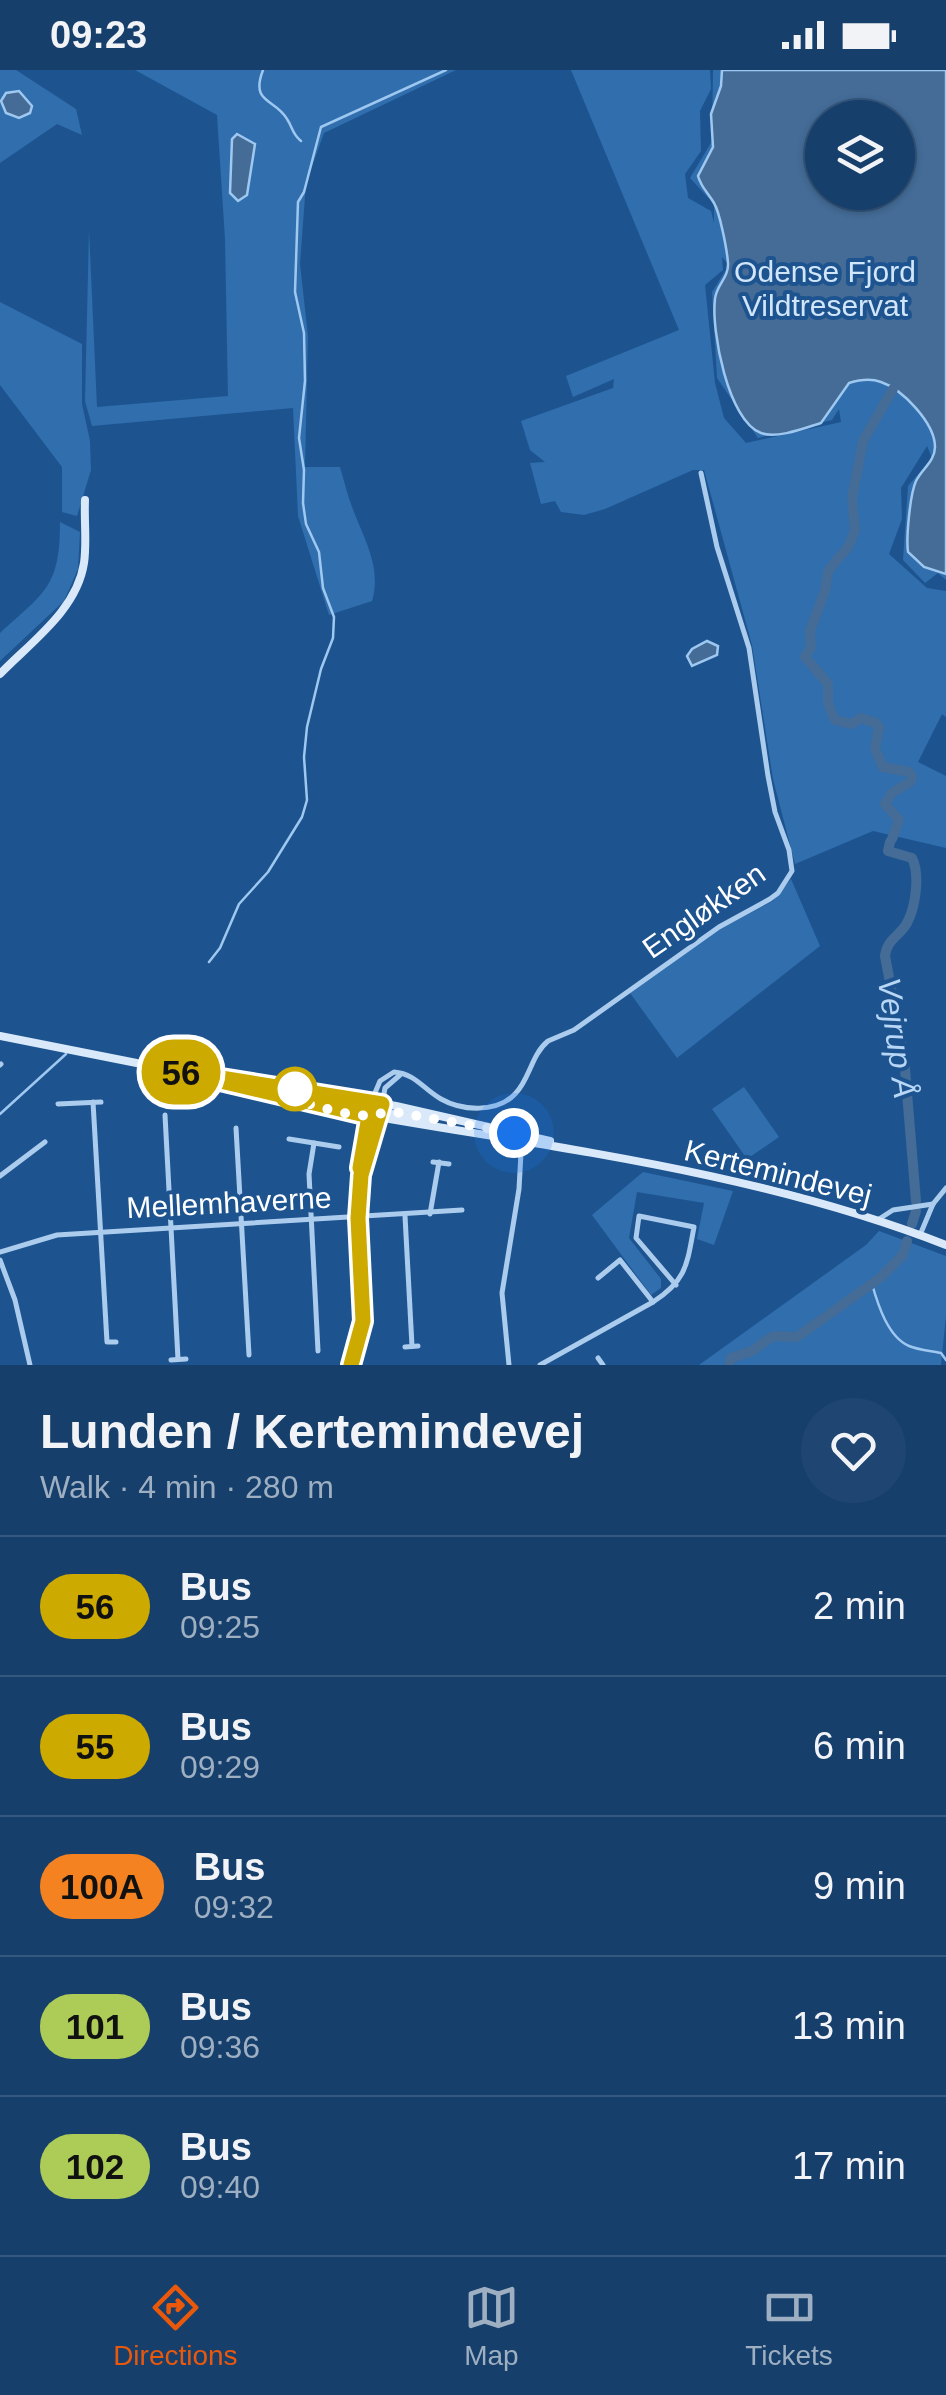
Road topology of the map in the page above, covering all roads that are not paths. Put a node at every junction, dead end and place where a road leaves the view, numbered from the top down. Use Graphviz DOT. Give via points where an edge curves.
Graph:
graph roads {
  1 [pos="701,473"];
  2 [pos="85,500"];
  3 [pos="0,674"];
  4 [pos="0,1036"];
  5 [pos="178,1071"];
  6 [pos="410,1075"];
  7 [pos="58,1104"];
  8 [pos="370,1109"];
  9 [pos="381,1111"];
  10 [pos="165,1115"];
  11 [pos="236,1128"];
  12 [pos="288,1139"];
  13 [pos="45,1142"];
  14 [pos="314,1143"];
  15 [pos="339,1147"];
  16 [pos="521,1153"];
  17 [pos="596,1153"];
  18 [pos="449,1164"];
  19 [pos="361,1175"];
  20 [pos="0,1176"];
  21 [pos="946,1188"];
  22 [pos="934,1204"];
  23 [pos="462,1210"];
  24 [pos="430,1214"];
  25 [pos="405,1216"];
  26 [pos="358,1218"];
  27 [pos="311,1221"];
  28 [pos="876,1221"];
  29 [pos="241,1225"];
  30 [pos="171,1228"];
  31 [pos="100,1233"];
  32 [pos="920,1235"];
  33 [pos="946,1245"];
  34 [pos="0,1252"];
  35 [pos="0,1260"];
  36 [pos="598,1278"];
  37 [pos="676,1285"];
  38 [pos="654,1302"];
  39 [pos="116,1342"];
  40 [pos="412,1346"];
  41 [pos="318,1351"];
  42 [pos="248,1355"];
  43 [pos="598,1358"];
  44 [pos="178,1359"];
  45 [pos="30,1365"];
  46 [pos="351,1365"];
  47 [pos="510,1365"];
  48 [pos="540,1365"];
  49 [pos="603,1365"];
  1 -- 6 [label="street, Engløkken" via="748,648 775,812 792,872 770,899 548,1041 519,1090 497,1106 445,1101"];
  2 -- 3 [label="main road" via="77,588"];
  4 -- 5 [label="main road, Kertemindevej"];
  5 -- 8 [label="main road, Kertemindevej"];
  5 -- 8 [label="main road, Kertemindevej"];
  6 -- 8 [label="street" via="384,1077"];
  6 -- 9 [label="street" via="389,1082"];
  7 -- 31 [label="street" via="97,1102"];
  8 -- 9 [label="main road, Kertemindevej"];
  8 -- 19 [label="main road"];
  9 -- 17 [label="main road, Kertemindevej"];
  9 -- 17 [label="main road, Kertemindevej"];
  9 -- 19 [label="main road"];
  10 -- 30 [label="street"];
  11 -- 29 [label="street"];
  12 -- 14 [label="street"];
  13 -- 20 [label="street"];
  14 -- 15 [label="street"];
  14 -- 27 [label="street"];
  16 -- 47 [label="street" via="502,1293"];
  17 -- 28 [label="main road, Kertemindevej" via="748,1184"];
  18 -- 24 [label="street" via="436,1162"];
  19 -- 26 [label="main road"];
  21 -- 22 [label="street"];
  22 -- 28 [label="street" via="893,1210"];
  22 -- 32 [label="street"];
  23 -- 24 [label="street, Mellemhaverne"];
  24 -- 25 [label="street, Mellemhaverne"];
  25 -- 26 [label="street, Mellemhaverne"];
  25 -- 40 [label="street"];
  26 -- 27 [label="street, Mellemhaverne"];
  26 -- 46 [label="main road" via="363,1321"];
  27 -- 29 [label="street, Mellemhaverne"];
  27 -- 41 [label="street"];
  28 -- 32 [label="main road, Kertemindevej"];
  29 -- 30 [label="street, Mellemhaverne"];
  29 -- 42 [label="street"];
  30 -- 31 [label="street, Mellemhaverne"];
  30 -- 44 [label="street"];
  31 -- 34 [label="street, Mellemhaverne" via="39,1238"];
  31 -- 39 [label="street" via="107,1342"];
  32 -- 33 [label="main road, Kertemindevej"];
  35 -- 45 [label="street"];
  36 -- 38 [label="street" via="620,1260"];
  37 -- 37 [label="street" via="694,1227 639,1216 636,1238"];
  37 -- 38 [label="street"];
  38 -- 48 [label="street"];
  43 -- 49 [label="street"];
}
